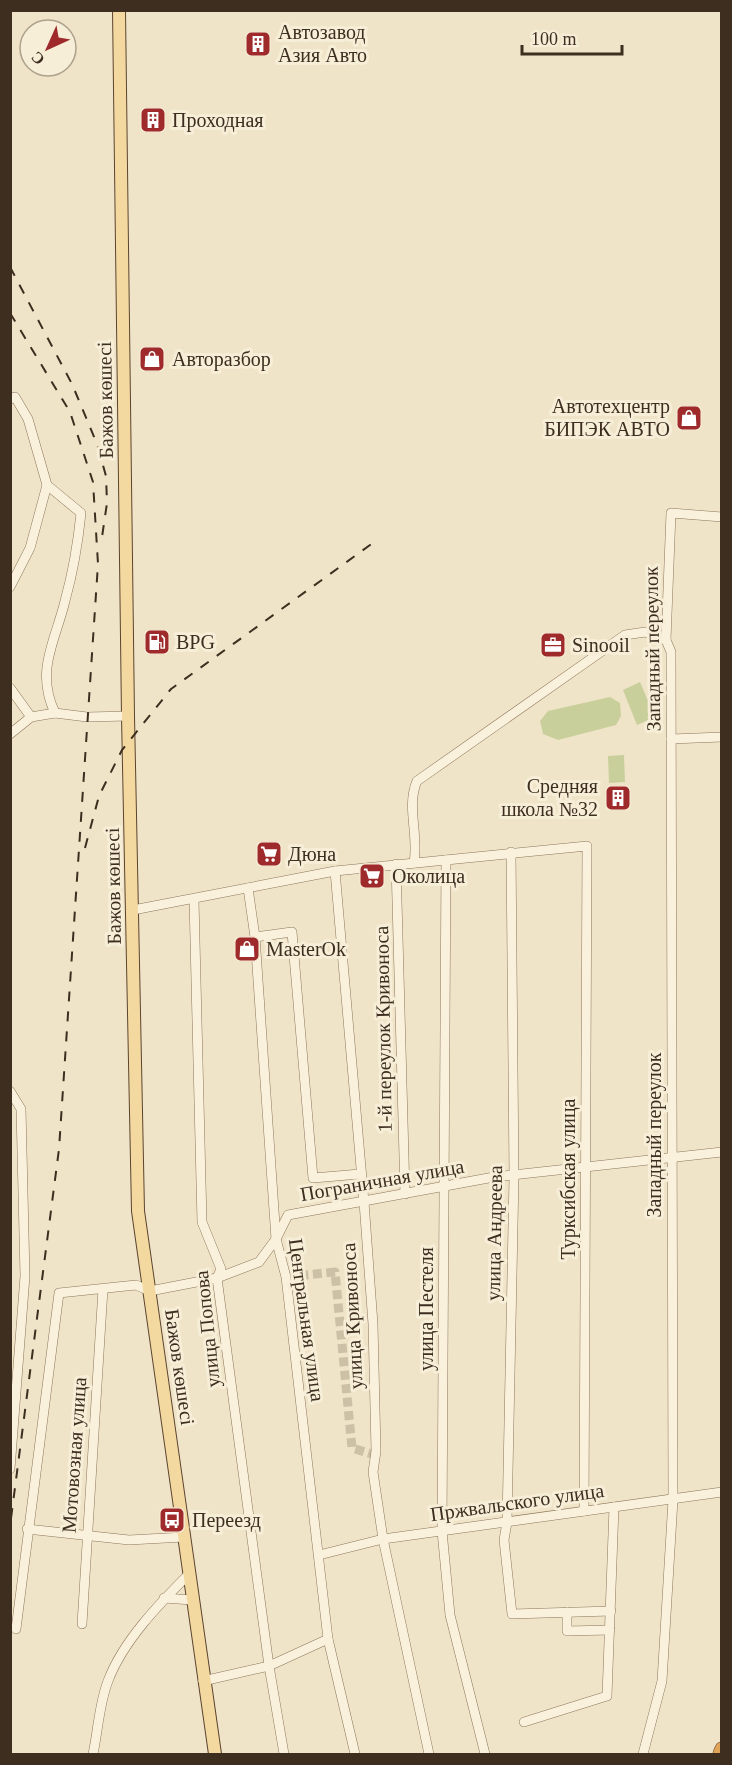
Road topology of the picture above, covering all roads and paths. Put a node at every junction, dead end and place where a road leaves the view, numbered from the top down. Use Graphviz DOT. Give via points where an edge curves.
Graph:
graph roads {
  1 [pos="119,10"];
  2 [pos="10,399"];
  3 [pos="47,485"];
  4 [pos="722,517"];
  5 [pos="10,587"];
  6 [pos="666,640"];
  7 [pos="10,688"];
  8 [pos="56,713"];
  9 [pos="128,716"];
  10 [pos="31,717"];
  11 [pos="10,734"];
  12 [pos="722,737"];
  13 [pos="671,739"];
  14 [pos="511,852"];
  15 [pos="446,860"];
  16 [pos="414,862"];
  17 [pos="396,864"];
  18 [pos="335,871"];
  19 [pos="248,888"];
  20 [pos="194,900"];
  21 [pos="133,910"];
  22 [pos="255,937"];
  23 [pos="10,1091"];
  24 [pos="722,1152"];
  25 [pos="672,1156"];
  26 [pos="587,1166"];
  27 [pos="360,1174"];
  28 [pos="514,1176"];
  29 [pos="445,1187"];
  30 [pos="405,1194"];
  31 [pos="364,1202"];
  32 [pos="276,1239"];
  33 [pos="217,1278"];
  34 [pos="104,1289"];
  35 [pos="150,1291"];
  36 [pos="10,1469"];
  37 [pos="722,1492"];
  38 [pos="673,1500"];
  39 [pos="614,1507"];
  40 [pos="584,1511"];
  41 [pos="507,1522"];
  42 [pos="27,1529"];
  43 [pos="442,1531"];
  44 [pos="87,1535"];
  45 [pos="184,1537"];
  46 [pos="383,1539"];
  47 [pos="319,1555"];
  48 [pos="189,1574"];
  49 [pos="177,1592"];
  50 [pos="192,1600"];
  51 [pos="611,1611"];
  52 [pos="567,1612"];
  53 [pos="82,1624"];
  54 [pos="16,1629"];
  55 [pos="610,1630"];
  56 [pos="328,1639"];
  57 [pos="269,1666"];
  58 [pos="203,1681"];
  59 [pos="524,1722"];
  60 [pos="722,1749"];
  61 [pos="93,1755"];
  62 [pos="215,1755"];
  63 [pos="284,1755"];
  64 [pos="355,1755"];
  65 [pos="429,1755"];
  66 [pos="485,1755"];
  67 [pos="643,1755"];
  68 [pos="720,1755"];
  1 -- 9 [label="main road, Бажов көшесі"];
  2 -- 3 [label="street" via="15,397 28,418"];
  3 -- 5 [label="street" via="30,548"];
  3 -- 8 [label="street" via="81,513 77,554 47,657 46,694"];
  4 -- 6 [label="street, Западный переулок" via="671,513"];
  6 -- 13 [label="street, Западный переулок" via="671,652"];
  6 -- 16 [label="street" via="645,632 625,634 417,781 411,794 417,846"];
  7 -- 10 [label="street"];
  8 -- 9 [label="street"];
  8 -- 10 [label="street"];
  9 -- 21 [label="main road, Бажов көшесі"];
  10 -- 11 [label="street"];
  12 -- 13 [label="street"];
  13 -- 25 [label="street, Западный переулок"];
  14 -- 15 [label="street"];
  14 -- 26 [label="street, Турксибская улица" via="587,846"];
  14 -- 28 [label="street, улица Андреева"];
  15 -- 16 [label="street"];
  15 -- 29 [label="street, улица Пестеля"];
  16 -- 17 [label="street"];
  17 -- 18 [label="street"];
  17 -- 30 [label="street, 1-й переулок Кривоноса"];
  18 -- 19 [label="street"];
  18 -- 27 [label="street, улица Кривоноса"];
  19 -- 20 [label="street"];
  19 -- 22 [label="street, Центральная улица"];
  20 -- 21 [label="street"];
  20 -- 33 [label="street, улица Попова" via="201,1210 204,1231 221,1269"];
  21 -- 35 [label="main road, Бажов көшесі" via="138,1211"];
  22 -- 27 [label="street" via="292,932 313,1178"];
  22 -- 32 [label="street, Центральная улица"];
  23 -- 36 [label="street" via="21,1109 25,1276"];
  24 -- 25 [label="street, Пограничная улица"];
  25 -- 26 [label="street, Пограничная улица"];
  25 -- 38 [label="street, Западный переулок"];
  26 -- 28 [label="street, Пограничная улица"];
  26 -- 40 [label="street, Турксибская улица"];
  27 -- 31 [label="street, улица Кривоноса"];
  28 -- 29 [label="street, Пограничная улица"];
  28 -- 41 [label="street, улица Андреева"];
  29 -- 30 [label="street, Пограничная улица"];
  29 -- 43 [label="street, улица Пестеля"];
  30 -- 31 [label="street, Пограничная улица"];
  31 -- 32 [label="street, Пограничная улица" via="288,1215"];
  31 -- 46 [label="street, улица Кривоноса" via="373,1324 373,1472"];
  32 -- 33 [label="street, Пограничная улица" via="259,1262"];
  32 -- 47 [label="street, Центральная улица" via="286,1277"];
  33 -- 35 [label="street, Пограничная улица"];
  33 -- 57 [label="street, улица Попова"];
  34 -- 35 [label="street, Пограничная улица" via="136,1285"];
  34 -- 42 [label="street, Пограничная улица" via="59,1293"];
  34 -- 44 [label="street, Мотовозная улица"];
  35 -- 45 [label="main road, Бажов көшесі"];
  37 -- 38 [label="street, Пржвальского улица"];
  38 -- 39 [label="street, Пржвальского улица"];
  38 -- 67 [label="street, Западный переулок" via="662,1681"];
  39 -- 40 [label="street, Пржвальского улица"];
  39 -- 51 [label="street"];
  40 -- 41 [label="street, Пржвальского улица"];
  41 -- 43 [label="street, Пржвальского улица"];
  41 -- 52 [label="street, улица Андреева" via="504,1540 512,1614"];
  42 -- 44 [label="street"];
  42 -- 54 [label="street" via="28,1550"];
  43 -- 46 [label="street, Пржвальского улица"];
  43 -- 66 [label="street, улица Пестеля" via="450,1615"];
  44 -- 45 [label="street" via="129,1540"];
  44 -- 53 [label="street, Мотовозная улица"];
  45 -- 48 [label="main road, Бажов көшесі"];
  46 -- 47 [label="street, Пржвальского улица"];
  46 -- 65 [label="street, улица Кривоноса"];
  47 -- 56 [label="street, Центральная улица"];
  48 -- 49 [label="street"];
  48 -- 50 [label="main road, Бажов көшесі"];
  49 -- 50 [label="street"];
  49 -- 61 [label="street" via="164,1598 114,1666"];
  50 -- 58 [label="main road, Бажов көшесі"];
  51 -- 52 [label="street"];
  51 -- 55 [label="street"];
  52 -- 55 [label="street" via="567,1631"];
  55 -- 59 [label="street" via="607,1696"];
  56 -- 57 [label="street"];
  56 -- 64 [label="street, Центральная улица"];
  57 -- 58 [label="street"];
  57 -- 63 [label="street, улица Попова"];
  58 -- 62 [label="main road, Бажов көшесі"];
  60 -- 68 [label="highway"];
}
